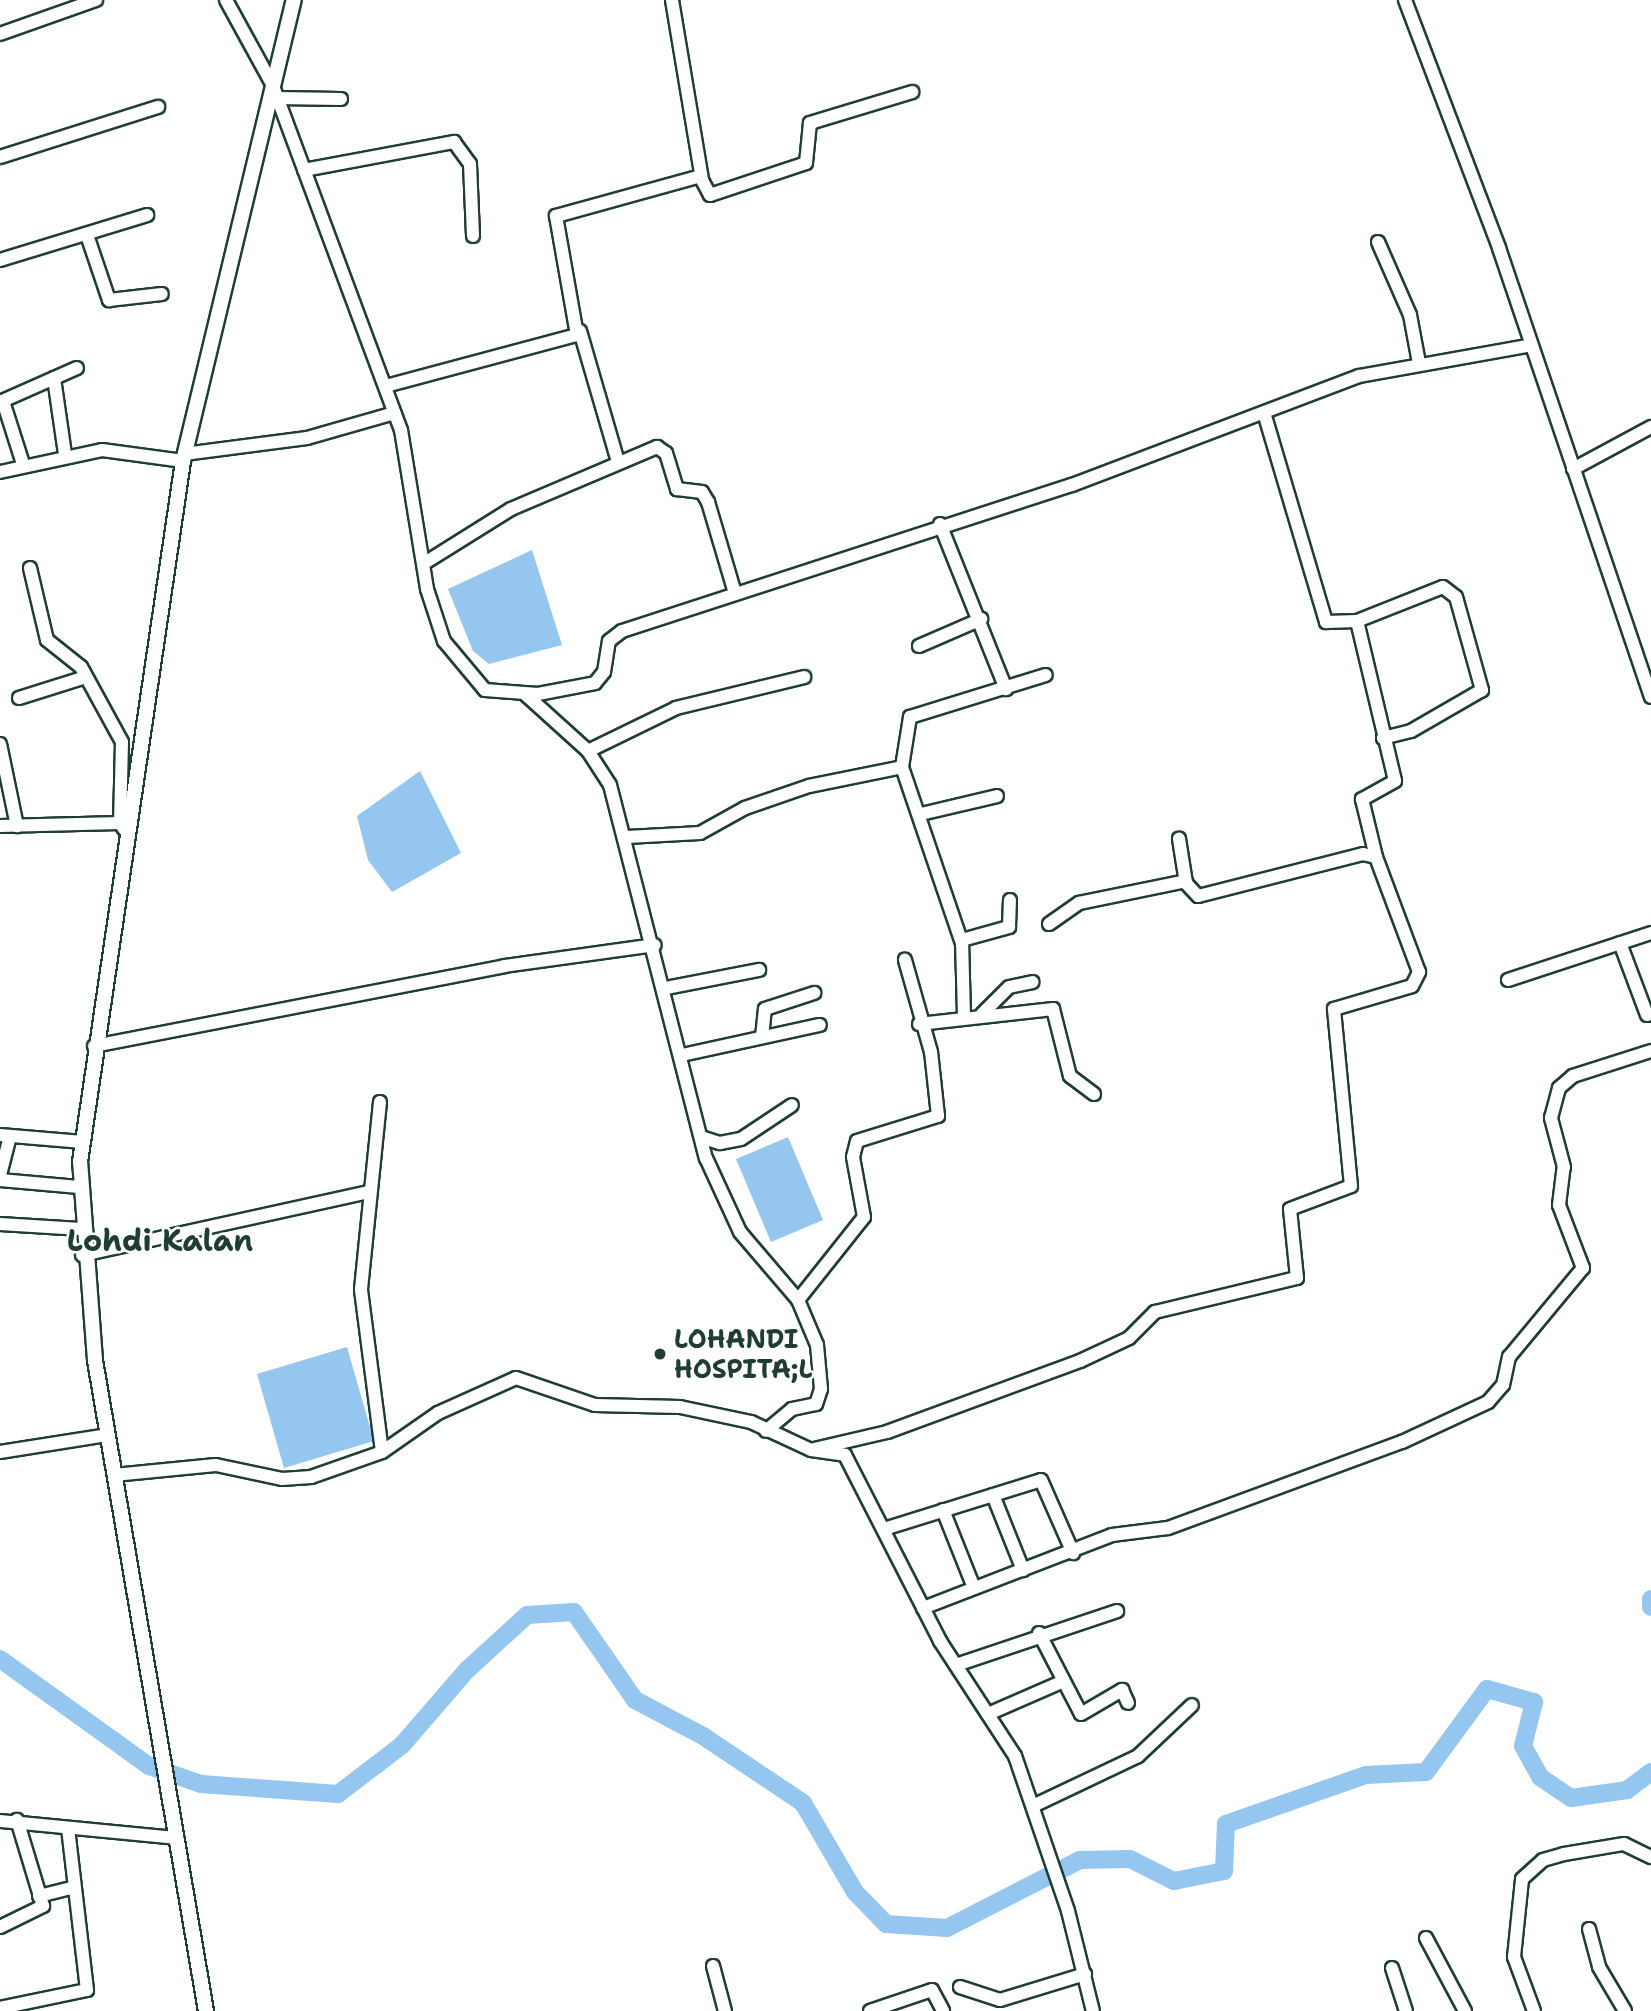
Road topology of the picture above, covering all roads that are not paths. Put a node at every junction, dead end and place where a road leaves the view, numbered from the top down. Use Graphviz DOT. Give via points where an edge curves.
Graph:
graph roads {
  1 [pos="96,0"];
  2 [pos="226,0"];
  3 [pos="294,0"];
  4 [pos="672,0"];
  5 [pos="1405,0"];
  6 [pos="0,34"];
  7 [pos="275,92"];
  8 [pos="912,92"];
  9 [pos="341,99"];
  10 [pos="158,107"];
  11 [pos="0,157"];
  12 [pos="304,170"];
  13 [pos="701,176"];
  14 [pos="147,215"];
  15 [pos="87,234"];
  16 [pos="473,236"];
  17 [pos="1378,242"];
  18 [pos="0,260"];
  19 [pos="162,294"];
  20 [pos="580,331"];
  21 [pos="1527,346"];
  22 [pos="1419,363"];
  23 [pos="76,368"];
  24 [pos="54,378"];
  25 [pos="386,386"];
  26 [pos="1,401"];
  27 [pos="395,413"];
  28 [pos="1265,416"];
  29 [pos="1651,427"];
  30 [pos="65,454"];
  31 [pos="183,458"];
  32 [pos="618,462"];
  33 [pos="23,464"];
  34 [pos="1573,469"];
  35 [pos="0,472"];
  36 [pos="940,524"];
  37 [pos="423,564"];
  38 [pos="30,568"];
  39 [pos="735,593"];
  40 [pos="981,619"];
  41 [pos="1357,621"];
  42 [pos="919,646"];
  43 [pos="1046,675"];
  44 [pos="86,677"];
  45 [pos="804,677"];
  46 [pos="1006,689"];
  47 [pos="525,694"];
  48 [pos="1651,697"];
  49 [pos="19,698"];
  50 [pos="1383,738"];
  51 [pos="0,744"];
  52 [pos="588,751"];
  53 [pos="902,767"];
  54 [pos="997,796"];
  55 [pos="921,814"];
  56 [pos="0,826"];
  57 [pos="17,826"];
  58 [pos="124,829"];
  59 [pos="627,837"];
  60 [pos="1179,839"];
  61 [pos="1376,857"];
  62 [pos="1186,881"];
  63 [pos="1010,900"];
  64 [pos="1049,924"];
  65 [pos="1651,933"];
  66 [pos="962,943"];
  67 [pos="1620,943"];
  68 [pos="655,946"];
  69 [pos="905,960"];
  70 [pos="759,970"];
  71 [pos="1508,980"];
  72 [pos="1032,982"];
  73 [pos="666,988"];
  74 [pos="814,993"];
  75 [pos="982,1014"];
  76 [pos="964,1016"];
  77 [pos="1647,1016"];
  78 [pos="919,1024"];
  79 [pos="820,1025"];
  80 [pos="762,1037"];
  81 [pos="94,1046"];
  82 [pos="1651,1051"];
  83 [pos="682,1055"];
  84 [pos="1094,1094"];
  85 [pos="380,1102"];
  86 [pos="792,1105"];
  87 [pos="5,1136"];
  88 [pos="701,1137"];
  89 [pos="83,1142"];
  90 [pos="0,1175"];
  91 [pos="0,1180"];
  92 [pos="79,1187"];
  93 [pos="369,1192"];
  94 [pos="0,1224"];
  95 [pos="81,1229"];
  96 [pos="82,1255"];
  97 [pos="798,1300"];
  98 [pos="766,1431"];
  99 [pos="107,1435"];
  100 [pos="811,1450"];
  101 [pos="0,1452"];
  102 [pos="382,1452"];
  103 [pos="114,1475"];
  104 [pos="993,1495"];
  105 [pos="943,1510"];
  106 [pos="884,1530"];
  107 [pos="1073,1553"];
  108 [pos="1023,1570"];
  109 [pos="974,1588"];
  110 [pos="923,1608"];
  111 [pos="1117,1611"];
  112 [pos="1039,1633"];
  113 [pos="956,1665"];
  114 [pos="1059,1682"];
  115 [pos="1128,1703"];
  116 [pos="1192,1705"];
  117 [pos="988,1714"];
  118 [pos="1035,1805"];
  119 [pos="17,1820"];
  120 [pos="0,1821"];
  121 [pos="68,1828"];
  122 [pos="177,1838"];
  123 [pos="1651,1857"];
  124 [pos="71,1888"];
  125 [pos="39,1896"];
  126 [pos="0,1927"];
  127 [pos="1589,1929"];
  128 [pos="1426,1938"];
  129 [pos="713,1966"];
  130 [pos="1392,1968"];
  131 [pos="1085,1974"];
  132 [pos="960,1987"];
  133 [pos="0,2008"];
  134 [pos="206,2011"];
  135 [pos="725,2011"];
  136 [pos="870,2011"];
  137 [pos="943,2011"];
  138 [pos="1093,2011"];
  139 [pos="1406,2011"];
  140 [pos="1465,2011"];
  141 [pos="1534,2011"];
  142 [pos="1625,2011"];
  1 -- 6 [label="street"];
  2 -- 7 [label="street"];
  3 -- 7 [label="street"];
  4 -- 13 [label="street"];
  5 -- 21 [label="street" via="1499,248"];
  7 -- 9 [label="street"];
  7 -- 12 [label="street"];
  7 -- 31 [label="street"];
  8 -- 13 [label="street" via="810,123 809,159 788,172 716,196"];
  10 -- 11 [label="street"];
  12 -- 16 [label="street" via="454,142 470,164"];
  12 -- 25 [label="street"];
  13 -- 20 [label="street" via="556,216"];
  14 -- 15 [label="street"];
  15 -- 18 [label="street"];
  15 -- 19 [label="street" via="109,300"];
  17 -- 22 [label="street" via="1410,315"];
  20 -- 25 [label="street"];
  20 -- 32 [label="street"];
  21 -- 22 [label="street"];
  21 -- 34 [label="street"];
  22 -- 28 [label="street" via="1359,376"];
  23 -- 24 [label="street"];
  24 -- 26 [label="street"];
  24 -- 30 [label="street"];
  25 -- 27 [label="street"];
  26 -- 33 [label="street"];
  27 -- 31 [label="street" via="307,438"];
  27 -- 37 [label="street"];
  28 -- 36 [label="street"];
  28 -- 41 [label="street" via="1323,616 1330,624"];
  29 -- 34 [label="street"];
  30 -- 31 [label="street" via="121,449"];
  30 -- 33 [label="street"];
  31 -- 58 [label="street"];
  32 -- 37 [label="street" via="510,509"];
  32 -- 39 [label="street" via="661,448 677,489 705,495"];
  33 -- 35 [label="street"];
  34 -- 48 [label="street"];
  36 -- 39 [label="street"];
  36 -- 40 [label="street"];
  37 -- 47 [label="street" via="441,632 458,665 485,690"];
  38 -- 44 [label="street" via="47,640"];
  39 -- 47 [label="street" via="614,635 595,683"];
  40 -- 42 [label="street"];
  40 -- 46 [label="street"];
  41 -- 50 [label="street"];
  41 -- 50 [label="street" via="1449,587 1483,679 1474,696"];
  43 -- 46 [label="street"];
  44 -- 49 [label="street"];
  44 -- 58 [label="street" via="124,748"];
  45 -- 52 [label="street" via="676,708"];
  46 -- 53 [label="street" via="910,717"];
  47 -- 52 [label="street"];
  50 -- 61 [label="street" via="1394,784 1362,799"];
  51 -- 57 [label="street"];
  52 -- 59 [label="street" via="610,785"];
  53 -- 55 [label="street"];
  53 -- 59 [label="street" via="809,786 745,808 700,833"];
  54 -- 55 [label="street"];
  55 -- 66 [label="street"];
  56 -- 57 [label="street"];
  57 -- 58 [label="street"];
  58 -- 81 [label="street"];
  59 -- 68 [label="street"];
  60 -- 62 [label="street"];
  61 -- 62 [label="street" via="1363,854 1198,896"];
  61 -- 100 [label="street" via="1420,978 1333,1012 1351,1186 1290,1209 1297,1278 1155,1312 1129,1338 1080,1361 887,1432"];
  62 -- 64 [label="street" via="1079,903"];
  63 -- 66 [label="street" via="1009,927"];
  65 -- 67 [label="street"];
  66 -- 76 [label="street"];
  67 -- 71 [label="street"];
  67 -- 77 [label="street"];
  68 -- 73 [label="street"];
  68 -- 81 [label="street" via="504,966"];
  69 -- 78 [label="street"];
  70 -- 73 [label="street"];
  72 -- 75 [label="street" via="1001,992"];
  73 -- 83 [label="street"];
  74 -- 80 [label="street" via="765,1009"];
  75 -- 76 [label="street"];
  75 -- 84 [label="street" via="1053,1009 1070,1076"];
  76 -- 78 [label="street"];
  78 -- 97 [label="street" via="931,1052 938,1116 857,1141 853,1157 864,1217"];
  79 -- 80 [label="street"];
  80 -- 83 [label="street"];
  81 -- 89 [label="street"];
  82 -- 107 [label="street" via="1573,1076 1559,1088 1551,1118 1564,1167 1559,1205 1583,1268 1509,1357 1503,1385 1489,1402 1402,1443 1168,1528 1112,1535"];
  83 -- 88 [label="street"];
  85 -- 93 [label="street"];
  86 -- 88 [label="street" via="741,1139 720,1143"];
  87 -- 89 [label="street"];
  87 -- 90 [label="street"];
  88 -- 97 [label="street" via="740,1232"];
  89 -- 92 [label="street"];
  91 -- 92 [label="street"];
  92 -- 95 [label="street"];
  93 -- 96 [label="street"];
  93 -- 102 [label="street" via="361,1301"];
  94 -- 95 [label="street"];
  95 -- 96 [label="street"];
  96 -- 99 [label="street"];
  97 -- 98 [label="street" via="817,1345 821,1389 816,1404 792,1409"];
  98 -- 100 [label="street"];
  98 -- 102 [label="street" via="680,1407 595,1405 516,1378 438,1413"];
  99 -- 101 [label="street"];
  99 -- 103 [label="street"];
  100 -- 106 [label="street" via="849,1460"];
  102 -- 103 [label="street" via="311,1477 282,1479 216,1465"];
  103 -- 122 [label="street"];
  104 -- 105 [label="street"];
  104 -- 107 [label="street" via="1041,1480"];
  104 -- 108 [label="street"];
  105 -- 106 [label="street"];
  105 -- 109 [label="street"];
  106 -- 110 [label="street"];
  107 -- 108 [label="street"];
  108 -- 109 [label="street"];
  109 -- 110 [label="street"];
  110 -- 113 [label="street"];
  111 -- 112 [label="street"];
  112 -- 113 [label="street"];
  112 -- 114 [label="street"];
  113 -- 117 [label="street"];
  114 -- 115 [label="street" via="1081,1714 1122,1690"];
  114 -- 117 [label="street"];
  116 -- 118 [label="street" via="1138,1756"];
  117 -- 118 [label="street" via="1015,1756"];
  118 -- 131 [label="street"];
  119 -- 120 [label="street"];
  119 -- 121 [label="street"];
  119 -- 125 [label="street"];
  121 -- 122 [label="street"];
  121 -- 124 [label="street"];
  122 -- 134 [label="street"];
  123 -- 141 [label="street" via="1624,1844 1564,1854 1543,1860 1522,1879 1514,1957"];
  124 -- 125 [label="street"];
  124 -- 133 [label="street" via="87,1990"];
  125 -- 126 [label="street" via="40,1911"];
  127 -- 142 [label="street" via="1599,1967"];
  128 -- 140 [label="street"];
  129 -- 135 [label="street"];
  130 -- 139 [label="street"];
  131 -- 132 [label="street" via="1000,2000"];
  131 -- 138 [label="street"];
  136 -- 137 [label="street" via="932,1990"];
}
